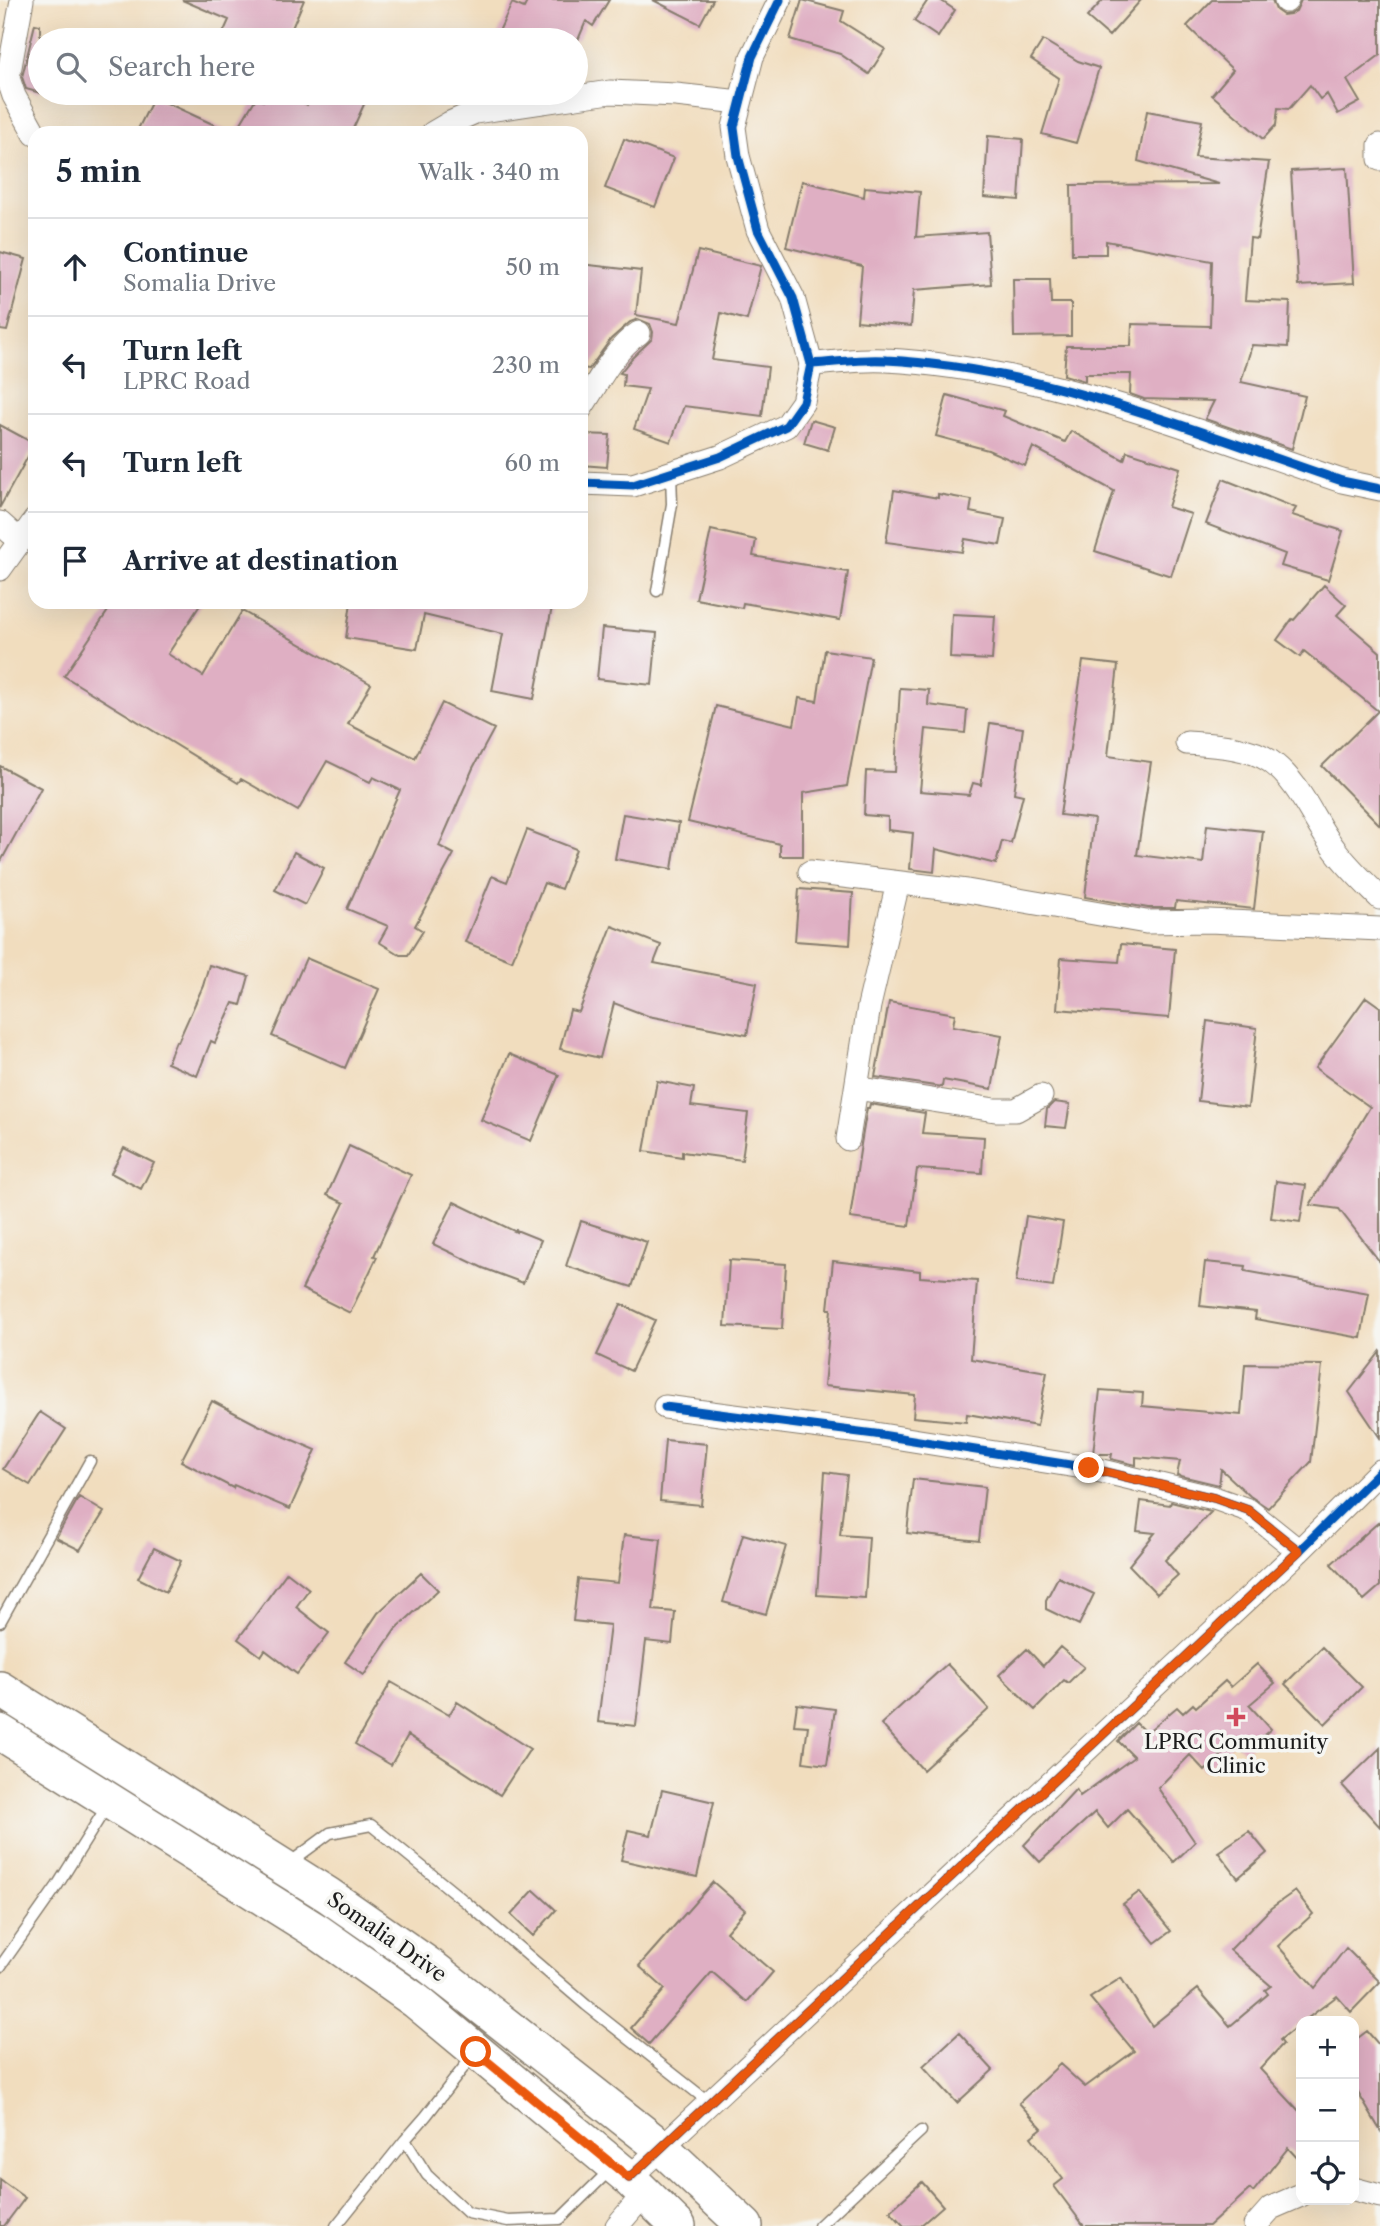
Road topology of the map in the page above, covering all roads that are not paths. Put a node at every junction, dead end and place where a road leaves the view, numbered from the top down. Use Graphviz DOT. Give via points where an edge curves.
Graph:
graph roads {
  1 [pos="22,0"];
  2 [pos="780,0"];
  3 [pos="588,95"];
  4 [pos="740,102"];
  5 [pos="522,105"];
  6 [pos="31,126"];
  7 [pos="445,126"];
  8 [pos="1380,145"];
  9 [pos="1380,159"];
  10 [pos="639,333"];
  11 [pos="811,364"];
  12 [pos="588,397"];
  13 [pos="671,473"];
  14 [pos="588,483"];
  15 [pos="1380,489"];
  16 [pos="0,523"];
  17 [pos="28,529"];
  18 [pos="19,540"];
  19 [pos="0,569"];
  20 [pos="657,590"];
  21 [pos="1187,743"];
  22 [pos="810,872"];
  23 [pos="898,883"];
  24 [pos="1380,898"];
  25 [pos="1380,929"];
  26 [pos="856,1088"];
  27 [pos="1041,1096"];
  28 [pos="848,1139"];
  29 [pos="665,1407"];
  30 [pos="90,1461"];
  31 [pos="1380,1471"];
  32 [pos="1299,1551"];
  33 [pos="0,1622"];
  34 [pos="0,1689"];
  35 [pos="0,1732"];
  36 [pos="110,1801"];
  37 [pos="284,1867"];
  38 [pos="0,1967"];
  39 [pos="476,2052"];
  40 [pos="710,2103"];
  41 [pos="921,2131"];
  42 [pos="405,2140"];
  43 [pos="662,2148"];
  44 [pos="629,2179"];
  45 [pos="1359,2190"];
  46 [pos="1380,2196"];
  47 [pos="1296,2197"];
  48 [pos="336,2226"];
  49 [pos="617,2226"];
  50 [pos="678,2226"];
  51 [pos="745,2226"];
  52 [pos="819,2226"];
  53 [pos="1255,2226"];
  1 -- 6 [label="street" via="8,78"];
  2 -- 4 [label="street" via="752,57"];
  3 -- 4 [label="street" via="610,92"];
  4 -- 11 [label="street" via="734,127 738,156 758,230 793,298"];
  5 -- 7 [label="street" via="475,112"];
  8 -- 9 [label="street"];
  10 -- 12 [label="street" via="616,355"];
  11 -- 13 [label="street" via="803,402 786,426 720,457"];
  11 -- 15 [label="street" via="883,359 1016,377 1093,397 1342,481"];
  13 -- 14 [label="street" via="633,485"];
  13 -- 20 [label="lane" via="672,504"];
  16 -- 18 [label="street"];
  17 -- 18 [label="street"];
  18 -- 19 [label="street"];
  21 -- 24 [label="street" via="1235,748 1268,760 1291,779 1336,851"];
  22 -- 23 [label="street"];
  23 -- 25 [label="street" via="1146,922"];
  23 -- 26 [label="street" via="869,1006"];
  26 -- 27 [label="street" via="995,1110 1016,1110"];
  26 -- 28 [label="street"];
  29 -- 32 [label="street" via="1089,1468 1248,1510"];
  30 -- 33 [label="lane"];
  31 -- 32 [label="street"];
  32 -- 40 [label="street"];
  34 -- 37 [label="main road, Somalia Drive"];
  35 -- 36 [label="main road, Somalia Drive"];
  36 -- 38 [label="lane"];
  36 -- 39 [label="main road, Somalia Drive" via="318,1932 416,2001"];
  37 -- 40 [label="lane" via="330,1833 371,1825"];
  37 -- 43 [label="main road, Somalia Drive" via="430,1966"];
  39 -- 42 [label="lane"];
  39 -- 44 [label="main road, Somalia Drive"];
  40 -- 43 [label="street"];
  41 -- 52 [label="lane"];
  42 -- 44 [label="lane" via="427,2175 468,2213 508,2221 560,2219"];
  42 -- 48 [label="lane"];
  43 -- 44 [label="street"];
  43 -- 51 [label="main road, Somalia Drive"];
  44 -- 49 [label="street"];
  44 -- 50 [label="main road, Somalia Drive"];
  45 -- 46 [label="street"];
  47 -- 53 [label="street" via="1271,2208"];
}
